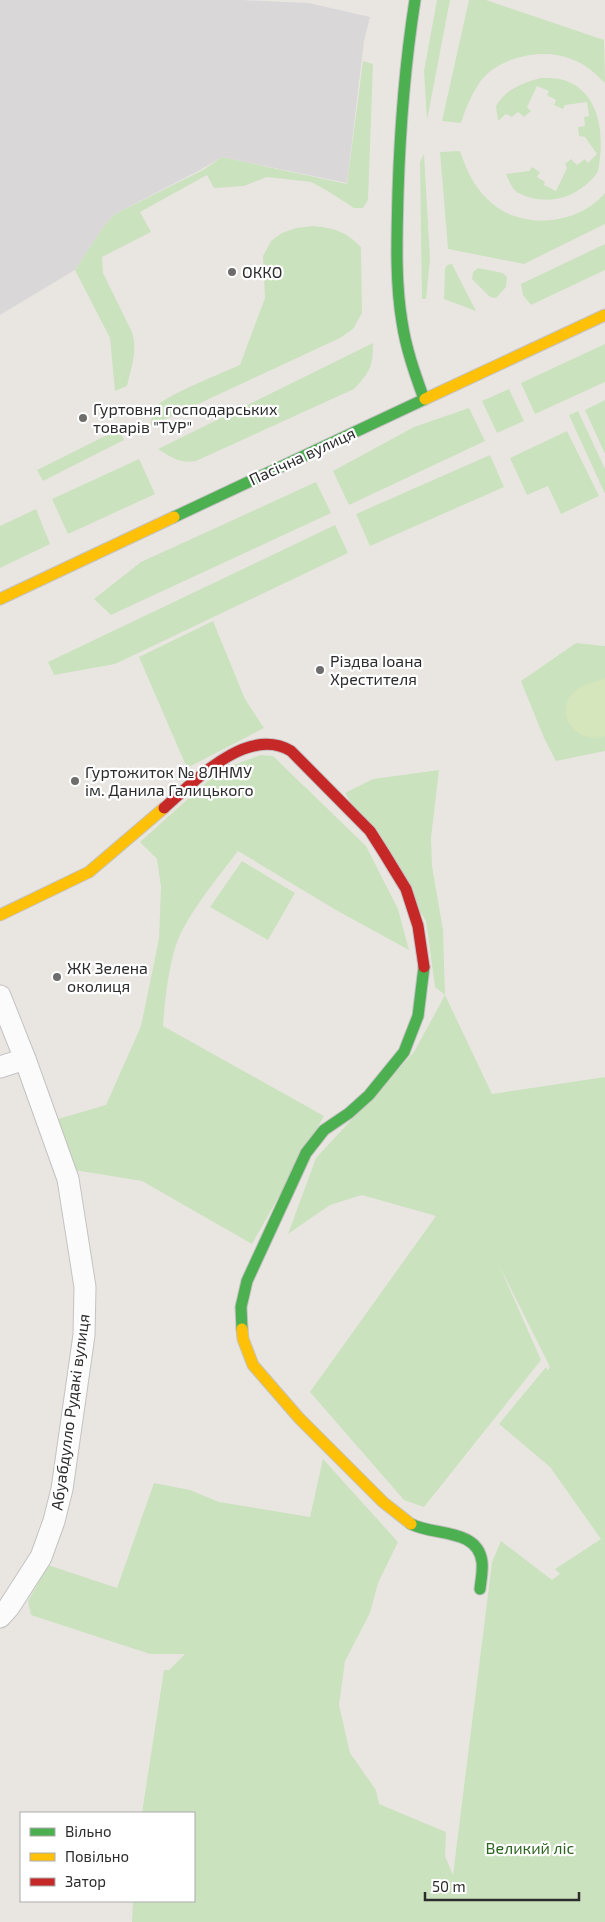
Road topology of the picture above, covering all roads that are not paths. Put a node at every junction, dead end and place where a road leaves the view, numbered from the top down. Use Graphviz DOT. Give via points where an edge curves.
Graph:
graph roads {
  1 [pos="416,0"];
  2 [pos="605,315"];
  3 [pos="424,399"];
  4 [pos="0,599"];
  5 [pos="0,915"];
  6 [pos="0,996"];
  7 [pos="26,1059"];
  8 [pos="0,1068"];
  9 [pos="480,1589"];
  10 [pos="0,1617"];
  1 -- 3 [label="street" via="408,41 400,136 397,236 402,322 410,360"];
  2 -- 3 [label="street, Пасічна вулиця"];
  3 -- 4 [label="street, Пасічна вулиця"];
  5 -- 9 [label="street" via="89,872 216,764 264,744 278,744 291,750 370,831 406,889 418,926 424,966 418,1016 404,1052 392,1068 349,1114 324,1130 306,1153 247,1281 241,1308 243,1339 253,1365 299,1418 382,1502 413,1525 466,1538 475,1544 482,1563"];
  6 -- 7 [label="street, Абуабдулло Рудакі вулиця"];
  7 -- 8 [label="street"];
  7 -- 10 [label="street, Абуабдулло Рудакі вулиця" via="68,1179 85,1287 84,1335 62,1489 54,1521 41,1557"];
}
